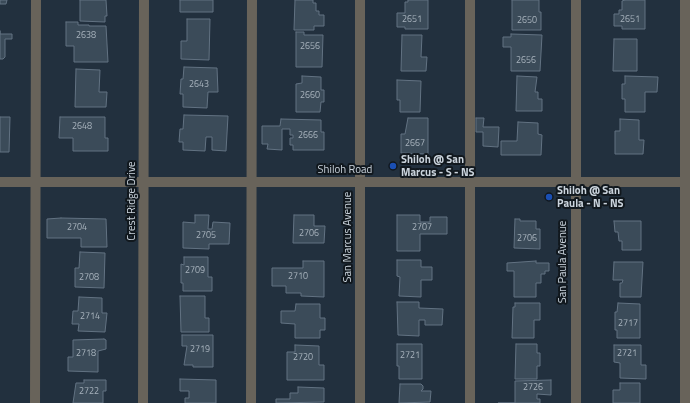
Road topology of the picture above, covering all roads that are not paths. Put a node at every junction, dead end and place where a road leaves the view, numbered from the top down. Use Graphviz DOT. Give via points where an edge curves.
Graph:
graph roads {
  1 [pos="36,0"];
  2 [pos="144,0"];
  3 [pos="252,0"];
  4 [pos="360,0"];
  5 [pos="470,0"];
  6 [pos="576,0"];
  7 [pos="685,0"];
  8 [pos="0,182"];
  9 [pos="35,182"];
  10 [pos="144,182"];
  11 [pos="252,182"];
  12 [pos="360,182"];
  13 [pos="470,182"];
  14 [pos="575,182"];
  15 [pos="688,182"];
  16 [pos="35,403"];
  17 [pos="143,403"];
  18 [pos="252,403"];
  19 [pos="360,403"];
  20 [pos="470,403"];
  21 [pos="576,403"];
  22 [pos="685,403"];
  1 -- 9 [label="street"];
  2 -- 10 [label="street, Crest Ridge Drive"];
  3 -- 11 [label="street"];
  4 -- 12 [label="street, San Marcus Avenue"];
  5 -- 13 [label="street"];
  6 -- 14 [label="street, San Paula Avenue"];
  7 -- 15 [label="street"];
  8 -- 9 [label="street, Shiloh Road"];
  9 -- 10 [label="street, Shiloh Road"];
  9 -- 16 [label="street"];
  10 -- 11 [label="street, Shiloh Road"];
  10 -- 17 [label="street, Crest Ridge Drive"];
  11 -- 12 [label="street, Shiloh Road"];
  11 -- 18 [label="street"];
  12 -- 13 [label="street, Shiloh Road"];
  12 -- 19 [label="street, San Marcus Avenue"];
  13 -- 14 [label="street, Shiloh Road"];
  13 -- 20 [label="street"];
  14 -- 15 [label="street, Shiloh Road"];
  14 -- 21 [label="street, San Paula Avenue"];
  15 -- 22 [label="street"];
}
